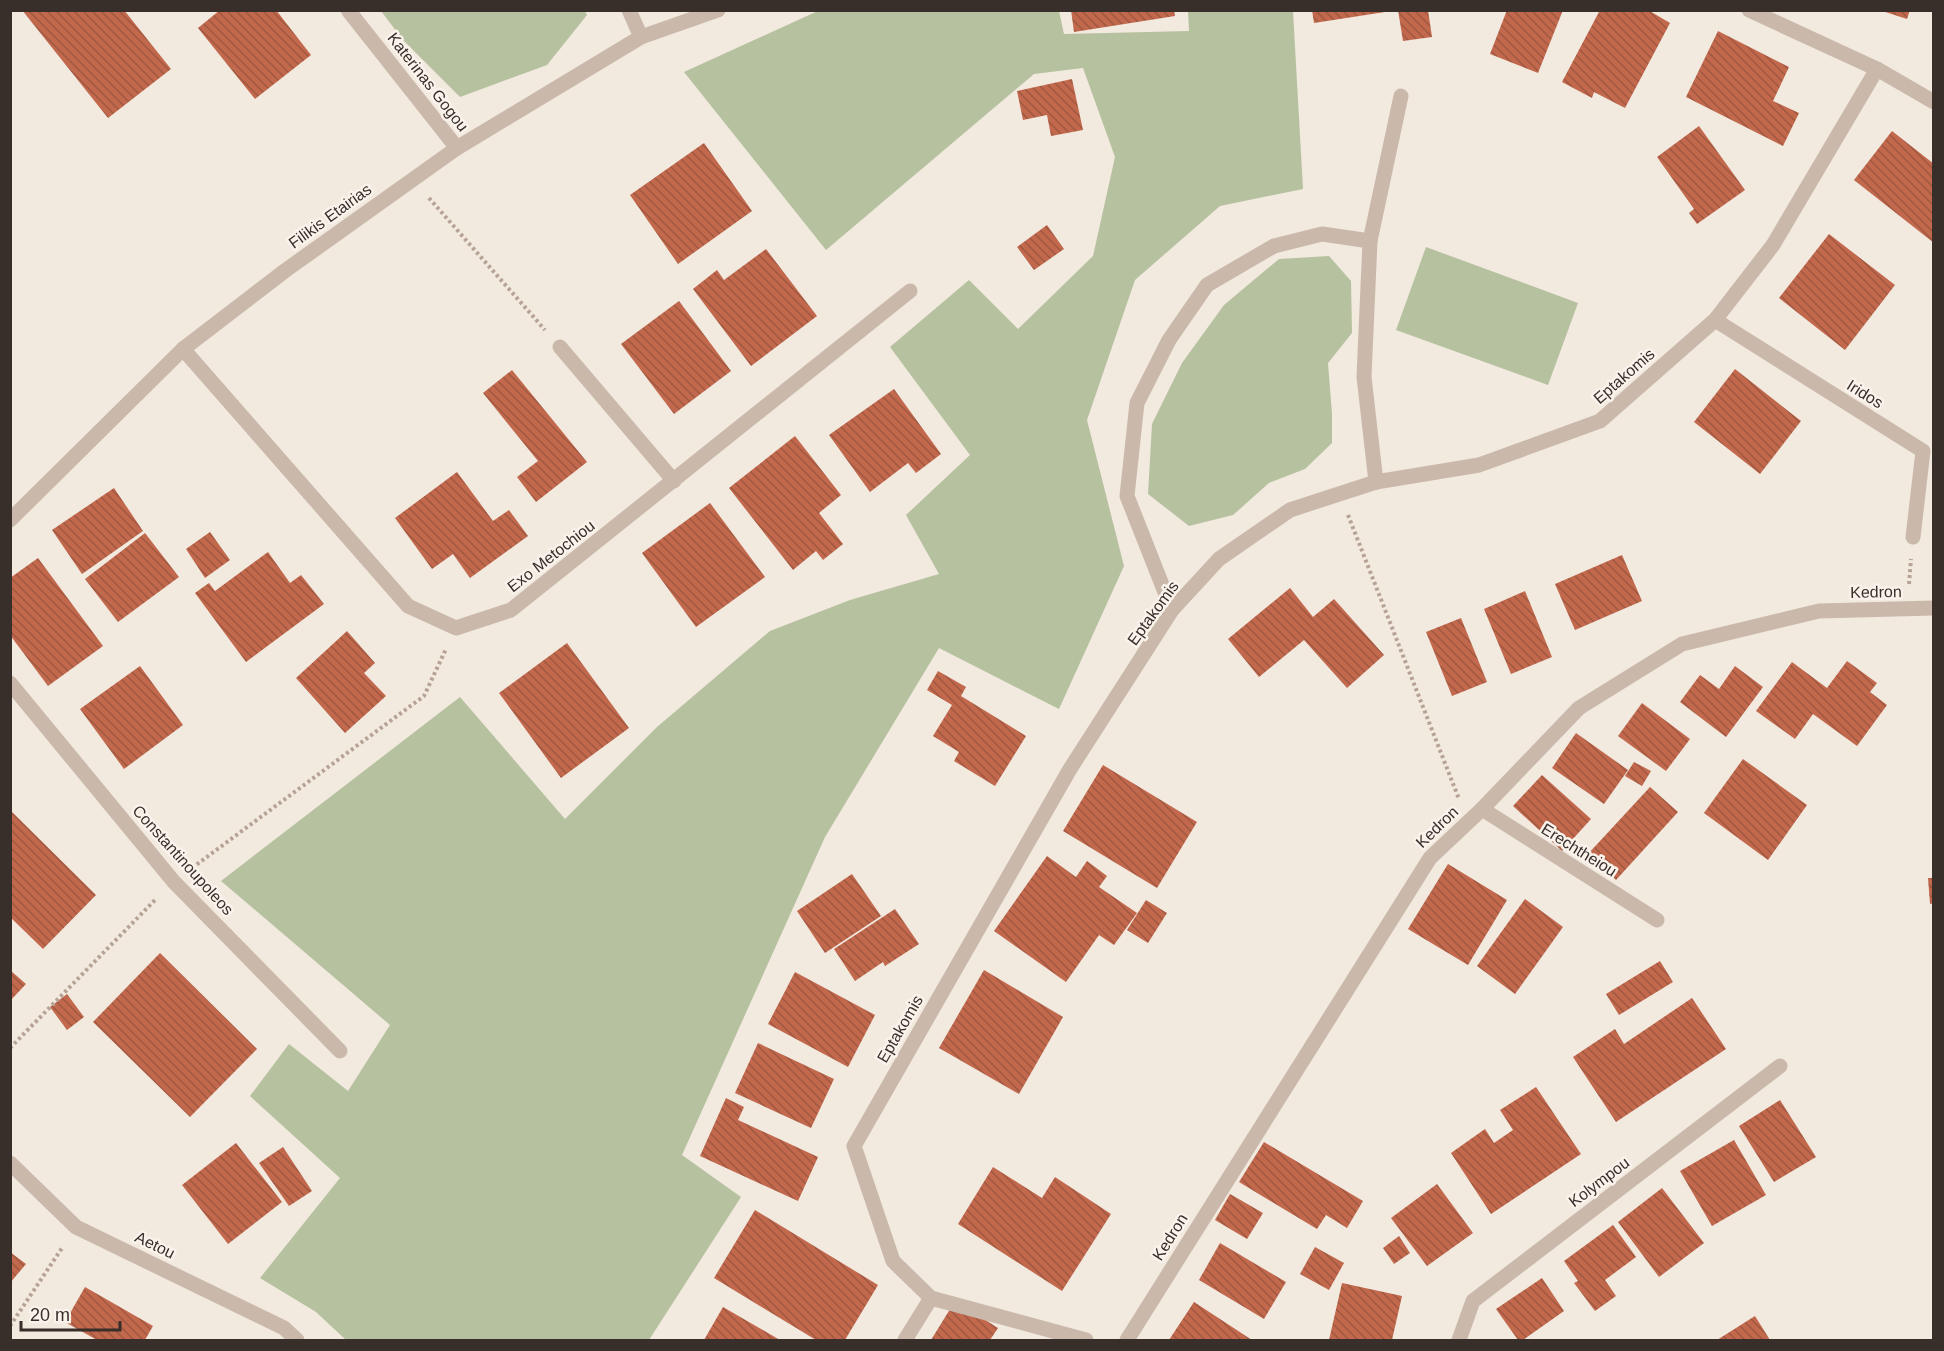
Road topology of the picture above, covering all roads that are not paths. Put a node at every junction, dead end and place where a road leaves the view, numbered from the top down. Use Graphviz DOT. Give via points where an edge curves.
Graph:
graph roads {
  1 [pos="348,10"];
  2 [pos="629,10"];
  3 [pos="718,10"];
  4 [pos="1749,10"];
  5 [pos="641,37"];
  6 [pos="1877,69"];
  7 [pos="1401,96"];
  8 [pos="1934,102"];
  9 [pos="457,148"];
  10 [pos="1370,241"];
  11 [pos="910,291"];
  12 [pos="1715,320"];
  13 [pos="560,347"];
  14 [pos="183,349"];
  15 [pos="674,481"];
  16 [pos="1376,482"];
  17 [pos="10,520"];
  18 [pos="1913,537"];
  19 [pos="1934,608"];
  20 [pos="1172,610"];
  21 [pos="10,683"];
  22 [pos="1482,809"];
  23 [pos="1657,920"];
  24 [pos="340,1051"];
  25 [pos="1780,1066"];
  26 [pos="10,1163"];
  27 [pos="931,1299"];
  28 [pos="297,1341"];
  29 [pos="905,1341"];
  30 [pos="1086,1341"];
  31 [pos="1127,1341"];
  32 [pos="1459,1341"];
  1 -- 9 [label="street, Katerinas Gogou"];
  2 -- 5 [label="street"];
  3 -- 5 [label="street, Filikis Etairias"];
  4 -- 6 [label="street"];
  5 -- 9 [label="street, Filikis Etairias"];
  6 -- 8 [label="street"];
  6 -- 12 [label="street, Eptakomis" via="1773,245"];
  7 -- 10 [label="street"];
  9 -- 14 [label="street, Filikis Etairias"];
  10 -- 16 [label="street" via="1364,377"];
  10 -- 20 [label="street" via="1322,234 1274,246 1207,285 1169,340 1137,403 1127,496"];
  11 -- 15 [label="street, Exo Metochiou"];
  12 -- 16 [label="street, Eptakomis" via="1600,421 1479,465"];
  12 -- 18 [label="street, Iridos" via="1923,451"];
  13 -- 15 [label="street"];
  14 -- 15 [label="street, Exo Metochiou" via="408,606 456,628 511,610"];
  14 -- 17 [label="street, Filikis Etairias"];
  16 -- 20 [label="street, Eptakomis" via="1290,510 1220,559"];
  19 -- 22 [label="street, Kedron" via="1819,611 1683,644 1580,708"];
  20 -- 27 [label="street, Eptakomis" via="1070,769 854,1146 894,1261"];
  21 -- 24 [label="street, Constantinoupoleos" via="174,882"];
  22 -- 23 [label="street, Erechtheiou"];
  22 -- 31 [label="street, Kedron" via="1430,858"];
  25 -- 32 [label="street, Kolympou" via="1473,1301"];
  26 -- 28 [label="street, Aetou" via="76,1227 284,1328"];
  27 -- 29 [label="street"];
  27 -- 30 [label="street"];
}
